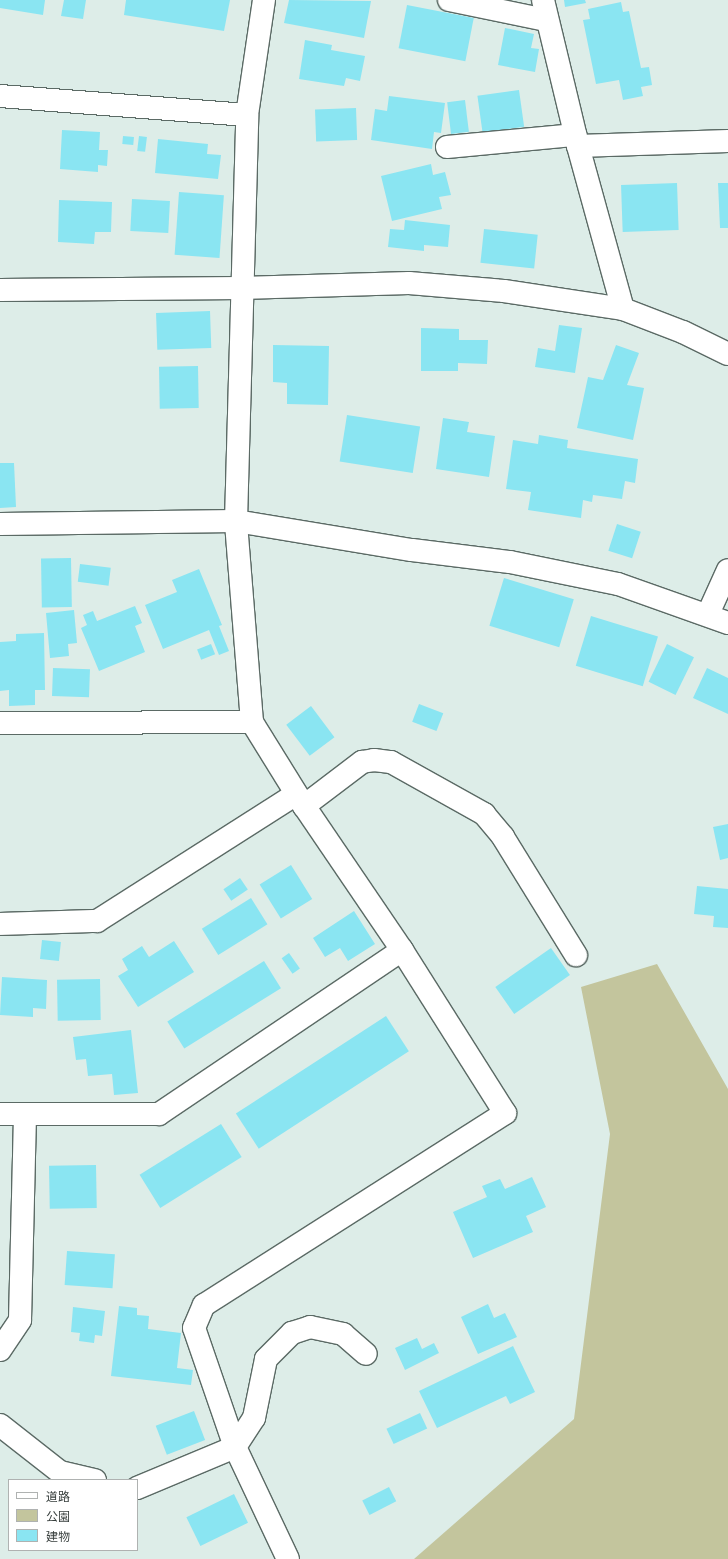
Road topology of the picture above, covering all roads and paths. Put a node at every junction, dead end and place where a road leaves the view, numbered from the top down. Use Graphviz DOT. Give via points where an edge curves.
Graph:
graph roads {
  1 [pos="264,0"];
  2 [pos="449,0"];
  3 [pos="545,12"];
  4 [pos="0,96"];
  5 [pos="247,115"];
  6 [pos="576,141"];
  7 [pos="728,141"];
  8 [pos="447,147"];
  9 [pos="241,288"];
  10 [pos="0,290"];
  11 [pos="623,309"];
  12 [pos="728,354"];
  13 [pos="236,521"];
  14 [pos="0,524"];
  15 [pos="728,570"];
  16 [pos="708,614"];
  17 [pos="728,623"];
  18 [pos="252,722"];
  19 [pos="0,723"];
  20 [pos="300,800"];
  21 [pos="0,924"];
  22 [pos="402,950"];
  23 [pos="576,955"];
  24 [pos="0,1114"];
  25 [pos="25,1114"];
  26 [pos="0,1350"];
  27 [pos="366,1354"];
  28 [pos="0,1425"];
  29 [pos="234,1447"];
  30 [pos="91,1479"];
  31 [pos="138,1488"];
  32 [pos="288,1559"];
  1 -- 5 [label="street"];
  2 -- 3 [label="street"];
  3 -- 6 [label="street"];
  4 -- 5 [label="street"];
  5 -- 9 [label="street"];
  6 -- 7 [label="street"];
  6 -- 8 [label="street"];
  6 -- 11 [label="street"];
  9 -- 10 [label="street"];
  9 -- 11 [label="street" via="409,283 504,291"];
  9 -- 13 [label="street"];
  11 -- 12 [label="street" via="683,332"];
  13 -- 14 [label="street"];
  13 -- 16 [label="street" via="412,550 510,562 618,584"];
  13 -- 18 [label="street"];
  15 -- 16 [label="street"];
  16 -- 17 [label="street"];
  18 -- 19 [label="street"];
  18 -- 20 [label="street"];
  20 -- 21 [label="street" via="97,921"];
  20 -- 22 [label="street"];
  20 -- 23 [label="street" via="362,762 374,760 391,762 484,814 503,837"];
  22 -- 25 [label="street" via="159,1114"];
  22 -- 29 [label="street" via="505,1113 204,1305 194,1328"];
  24 -- 25 [label="street"];
  25 -- 26 [label="street" via="20,1320"];
  27 -- 29 [label="street" via="343,1334 328,1329 310,1327 292,1333 266,1359 254,1418"];
  28 -- 30 [label="street" via="60,1472"];
  29 -- 31 [label="street"];
  29 -- 32 [label="street"];
}
